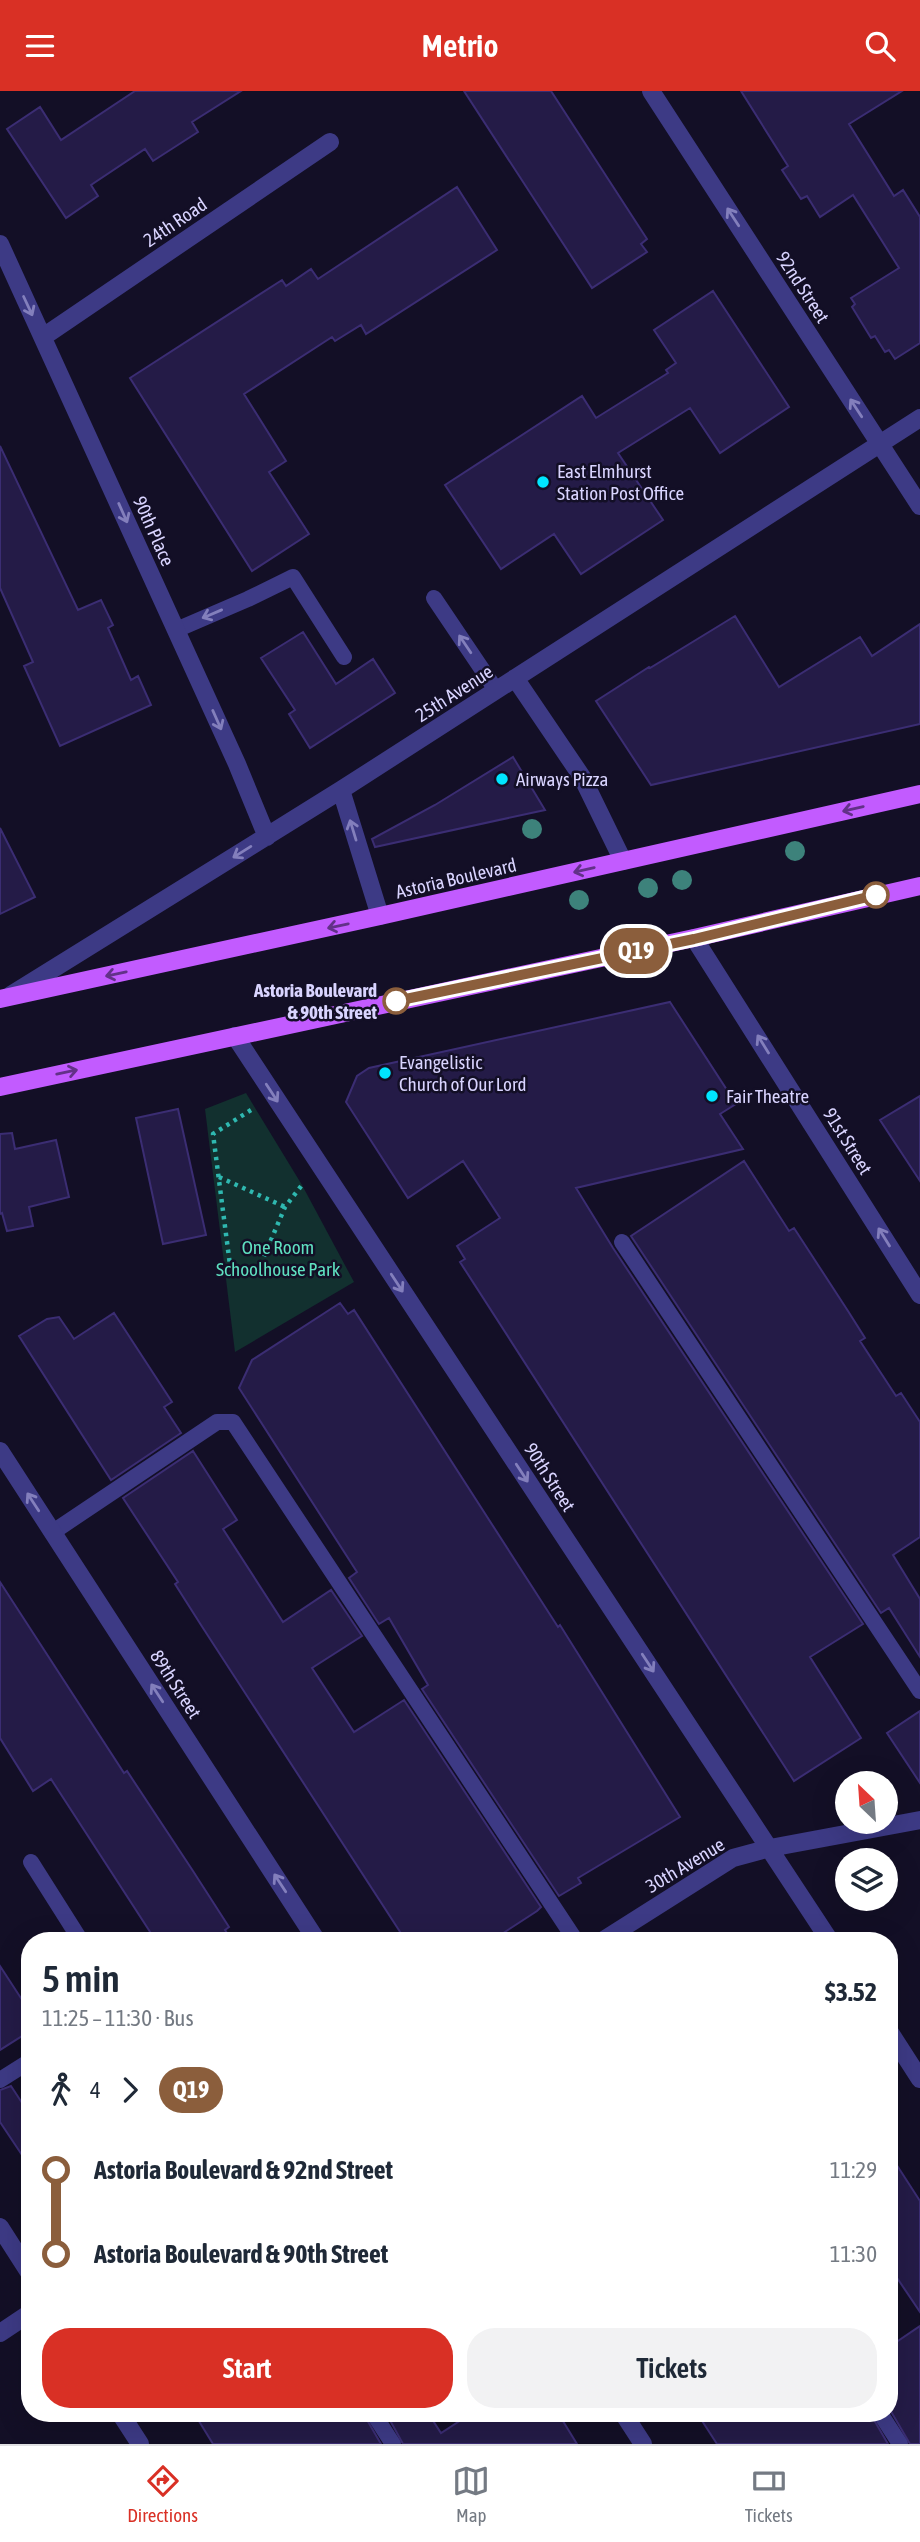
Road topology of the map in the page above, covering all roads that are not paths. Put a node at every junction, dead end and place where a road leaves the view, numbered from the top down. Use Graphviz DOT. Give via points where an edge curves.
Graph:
graph roads {
  1 [pos="651,91"];
  2 [pos="330,142"];
  3 [pos="0,244"];
  4 [pos="43,337"];
  5 [pos="920,418"];
  6 [pos="880,444"];
  7 [pos="920,506"];
  8 [pos="434,598"];
  9 [pos="176,630"];
  10 [pos="344,657"];
  11 [pos="515,678"];
  12 [pos="496,690"];
  13 [pos="341,790"];
  14 [pos="920,794"];
  15 [pos="267,837"];
  16 [pos="623,861"];
  17 [pos="920,885"];
  18 [pos="380,916"];
  19 [pos="694,939"];
  20 [pos="4,998"];
  21 [pos="235,1035"];
  22 [pos="0,1087"];
  23 [pos="622,1242"];
  24 [pos="920,1295"];
  25 [pos="0,1451"];
  26 [pos="53,1532"];
  27 [pos="920,1691"];
  28 [pos="920,1820"];
  29 [pos="770,1848"];
  30 [pos="31,1862"];
  31 [pos="75,1932"];
  32 [pos="311,1932"];
  33 [pos="570,1932"];
  34 [pos="616,1932"];
  35 [pos="824,1932"];
  36 [pos="898,2045"];
  37 [pos="21,2067"];
  38 [pos="920,2079"];
  39 [pos="0,2080"];
  40 [pos="0,2227"];
  41 [pos="21,2259"];
  42 [pos="21,2319"];
  43 [pos="0,2333"];
  44 [pos="126,2422"];
  45 [pos="379,2422"];
  46 [pos="629,2422"];
  47 [pos="886,2422"];
  48 [pos="140,2444"];
  49 [pos="393,2444"];
  50 [pos="643,2444"];
  51 [pos="900,2444"];
  6 -- 1 [label="street, 92nd Street, one-way"];
  2 -- 4 [label="street, 24th Road"];
  3 -- 4 [label="street, 90th Place, one-way"];
  4 -- 9 [label="street, 90th Place, one-way"];
  5 -- 6 [label="street, 25th Avenue"];
  6 -- 7 [label="street, 92nd Street"];
  6 -- 11 [label="street, 25th Avenue"];
  12 -- 8 [label="lane, one-way"];
  10 -- 9 [label="lane, one-way" via="293,577"];
  9 -- 15 [label="street, 90th Place, one-way"];
  11 -- 12 [label="street, 25th Avenue"];
  11 -- 16 [label="street" via="582,777"];
  12 -- 13 [label="street, 25th Avenue"];
  13 -- 15 [label="street, 25th Avenue"];
  18 -- 13 [label="street, one-way"];
  14 -- 16 [label="main road, Astoria Boulevard, one-way"];
  15 -- 20 [label="street, 25th Avenue, one-way"];
  16 -- 18 [label="main road, Astoria Boulevard, one-way"];
  17 -- 19 [label="main road"];
  18 -- 20 [label="main road, Astoria Boulevard, one-way"];
  19 -- 21 [label="main road"];
  24 -- 19 [label="street, 91st Street, one-way"];
  22 -- 21 [label="main road, one-way"];
  21 -- 29 [label="street, 90th Street, one-way"];
  23 -- 27 [label="lane"];
  26 -- 25 [label="street, 89th Street, one-way"];
  32 -- 26 [label="street, 89th Street, one-way"];
  26 -- 33 [label="lane" via="217,1422 233,1422"];
  28 -- 29 [label="street, 30th Avenue"];
  29 -- 34 [label="street, 30th Avenue" via="733,1858"];
  29 -- 35 [label="street, 90th Street"];
  30 -- 31 [label="lane"];
  36 -- 38 [label="street"];
  37 -- 39 [label="lane"];
  40 -- 41 [label="street"];
  42 -- 43 [label="street"];
  44 -- 48 [label="street"];
  45 -- 49 [label="lane"];
  46 -- 50 [label="street"];
  47 -- 51 [label="lane"];
}
